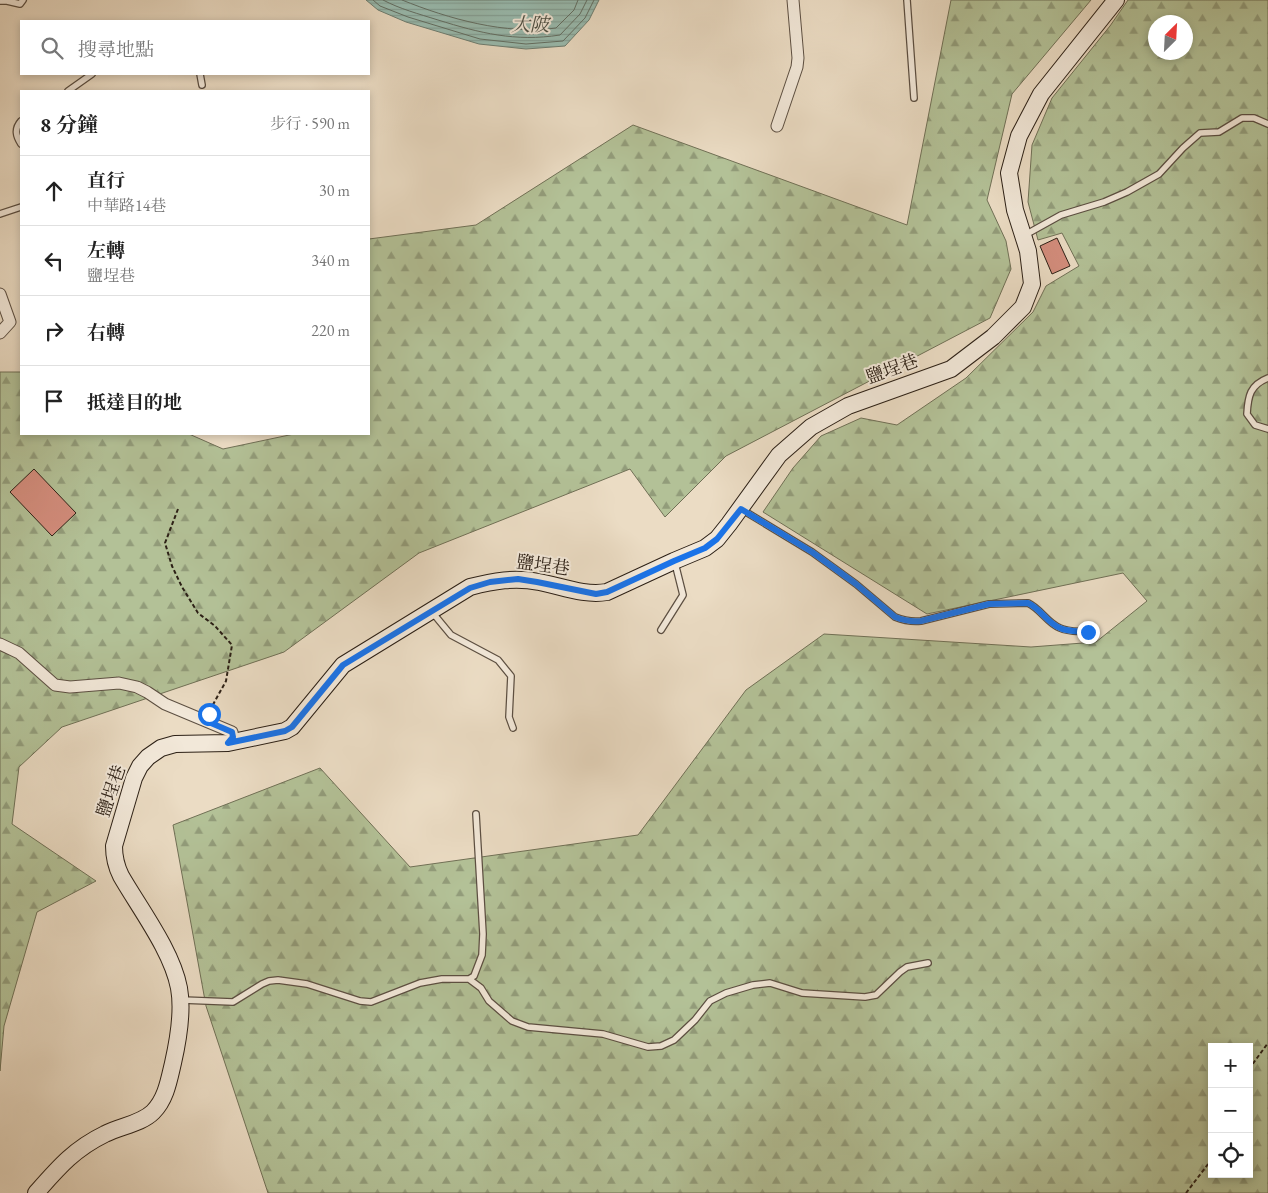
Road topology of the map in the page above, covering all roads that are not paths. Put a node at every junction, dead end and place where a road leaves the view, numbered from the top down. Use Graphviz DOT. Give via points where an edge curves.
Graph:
graph roads {
  1 [pos="23,0"];
  2 [pos="793,0"];
  3 [pos="907,0"];
  4 [pos="1116,0"];
  5 [pos="0,1"];
  6 [pos="91,75"];
  7 [pos="200,75"];
  8 [pos="202,85"];
  9 [pos="69,90"];
  10 [pos="914,98"];
  11 [pos="20,123"];
  12 [pos="1268,124"];
  13 [pos="777,126"];
  14 [pos="20,142"];
  15 [pos="20,207"];
  16 [pos="0,214"];
  17 [pos="1023,236"];
  18 [pos="0,294"];
  19 [pos="0,333"];
  20 [pos="1268,378"];
  21 [pos="1268,429"];
  22 [pos="741,509"];
  23 [pos="674,561"];
  24 [pos="431,610"];
  25 [pos="661,630"];
  26 [pos="1088,632"];
  27 [pos="0,644"];
  28 [pos="513,728"];
  29 [pos="228,743"];
  30 [pos="476,814"];
  31 [pos="928,963"];
  32 [pos="469,979"];
  33 [pos="180,1000"];
  34 [pos="36,1193"];
  1 -- 5 [label="lane" via="20,4"];
  2 -- 13 [label="street" via="797,68"];
  3 -- 10 [label="lane"];
  4 -- 17 [label="street, 鹽埕巷" via="1041,94 1019,136 1009,173 1014,210"];
  6 -- 9 [label="lane"];
  7 -- 8 [label="lane"];
  11 -- 14 [label="lane" via="16,129"];
  12 -- 17 [label="lane" via="1254,118 1242,118 1219,132 1200,133 1159,174 1104,202 1061,215"];
  15 -- 16 [label="lane"];
  17 -- 22 [label="street, 鹽埕巷" via="1032,284 1022,307 993,338 951,369 848,406 811,427 780,455"];
  18 -- 19 [label="street" via="10,322"];
  20 -- 21 [label="lane" via="1258,382 1251,392 1247,414 1255,425"];
  22 -- 23 [label="street, 鹽埕巷" via="717,539 705,548"];
  22 -- 26 [label="lane" via="812,552 903,620 921,621 989,604 1028,603 1060,628"];
  23 -- 24 [label="street, 鹽埕巷" via="607,592 596,594 518,579 505,580 470,588"];
  23 -- 25 [label="lane" via="683,595"];
  24 -- 28 [label="lane" via="451,635 498,660 511,676 509,717"];
  24 -- 29 [label="street, 鹽埕巷" via="343,665 292,727"];
  27 -- 29 [label="street" via="19,652 55,685 127,684 232,732 233,737"];
  29 -- 33 [label="street, 鹽埕巷" via="175,744 160,748 148,757 134,778 114,846 116,866 173,968"];
  30 -- 32 [label="lane" via="484,934 477,971"];
  31 -- 32 [label="lane" via="907,967 876,995 864,997 802,993 770,983 726,993 710,1001 674,1040 648,1047 603,1034 537,1028 512,1021"];
  32 -- 33 [label="lane" via="420,983 371,1002 307,984 278,980 262,984 232,1002"];
  33 -- 34 [label="street, 鹽埕巷" via="176,1051 160,1103 145,1118 106,1133 70,1155"];
}
